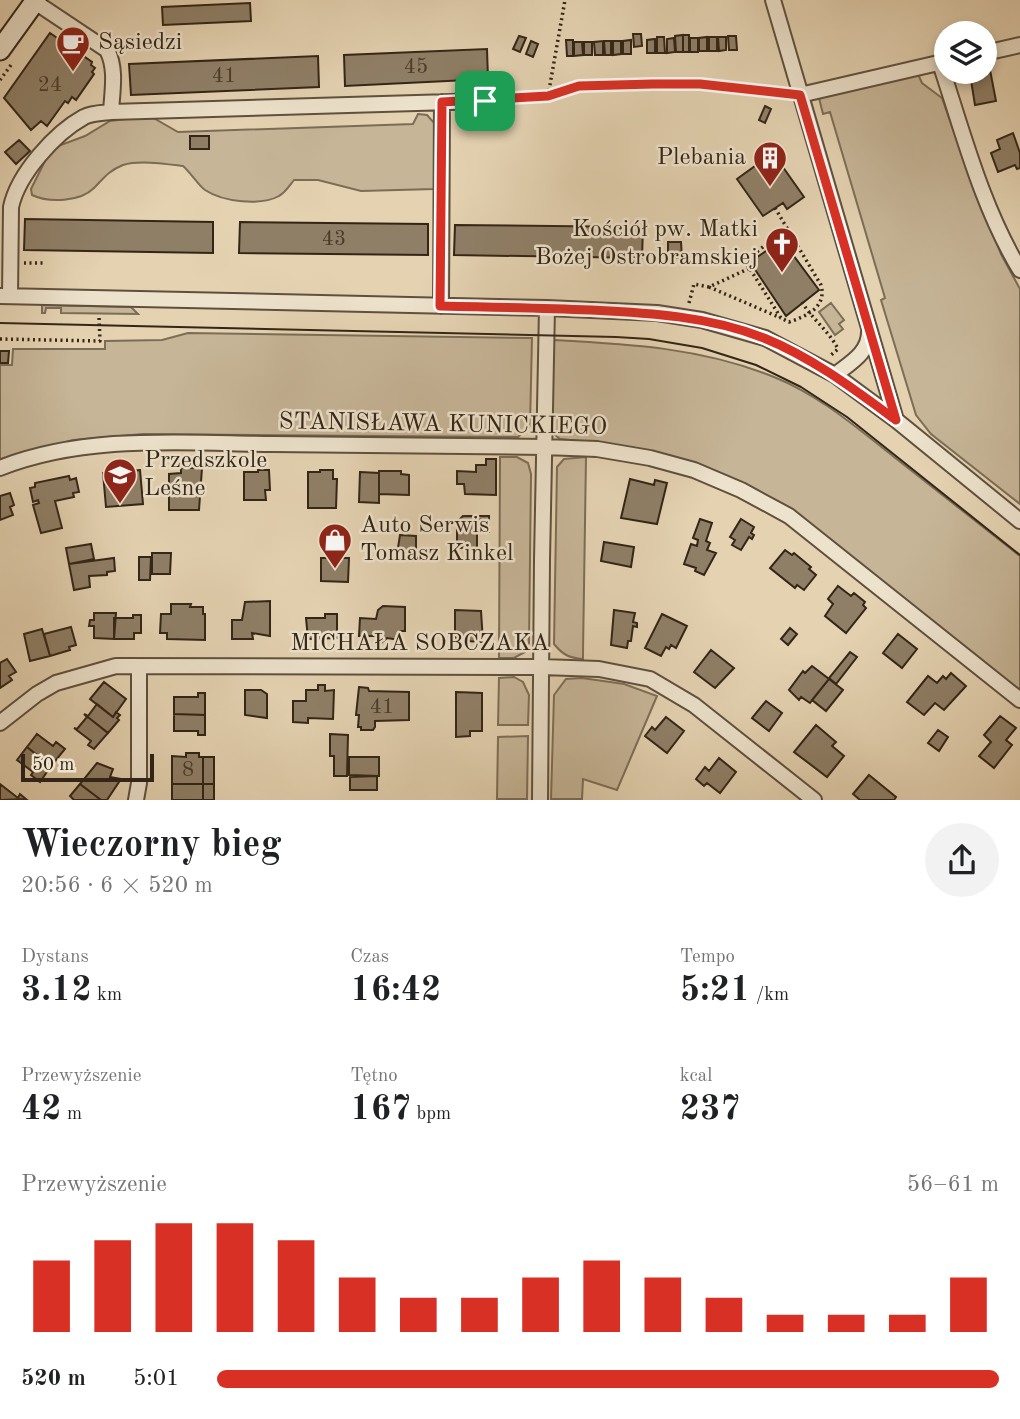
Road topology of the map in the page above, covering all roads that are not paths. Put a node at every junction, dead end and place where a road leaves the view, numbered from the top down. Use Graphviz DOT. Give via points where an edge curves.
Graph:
graph roads {
  1 [pos="773,0"];
  2 [pos="35,1"];
  3 [pos="1020,46"];
  4 [pos="0,50"];
  5 [pos="997,51"];
  6 [pos="934,64"];
  7 [pos="949,84"];
  8 [pos="800,95"];
  9 [pos="485,101"];
  10 [pos="442,102"];
  11 [pos="111,112"];
  12 [pos="1020,270"];
  13 [pos="5,296"];
  14 [pos="440,306"];
  15 [pos="547,308"];
  16 [pos="868,320"];
  17 [pos="835,375"];
  18 [pos="896,420"];
  19 [pos="544,447"];
  20 [pos="0,468"];
  21 [pos="1020,521"];
  22 [pos="139,667"];
  23 [pos="542,667"];
  24 [pos="1020,700"];
  25 [pos="0,723"];
  26 [pos="136,800"];
  27 [pos="540,800"];
  28 [pos="814,800"];
  1 -- 8 [label="street"];
  2 -- 4 [label="main road"];
  2 -- 11 [label="street" via="107,50 113,75"];
  3 -- 5 [label="street"];
  6 -- 8 [label="street"];
  7 -- 12 [label="street" via="976,174"];
  8 -- 16 [label="street"];
  9 -- 10 [label="street"];
  10 -- 11 [label="street"];
  10 -- 14 [label="street"];
  11 -- 13 [label="street" via="86,116 74,124 34,162 14,192"];
  13 -- 14 [label="street"];
  14 -- 15 [label="street"];
  15 -- 17 [label="street" via="657,313 702,320 765,338"];
  15 -- 19 [label="street"];
  16 -- 17 [label="street" via="867,346"];
  16 -- 18 [label="street"];
  17 -- 18 [label="street"];
  18 -- 21 [label="street"];
  19 -- 20 [label="street, STANISŁAWA KUNICKIEGO" via="107,444 67,449"];
  19 -- 23 [label="street"];
  19 -- 24 [label="street, STANISŁAWA KUNICKIEGO" via="650,458 741,490 789,516"];
  22 -- 23 [label="street, MICHAŁA SOBCZAKA"];
  22 -- 25 [label="street, MICHAŁA SOBCZAKA" via="116,666 56,682"];
  22 -- 26 [label="street"];
  23 -- 27 [label="street"];
  23 -- 28 [label="street, MICHAŁA SOBCZAKA" via="599,669 650,679 694,705"];
}
